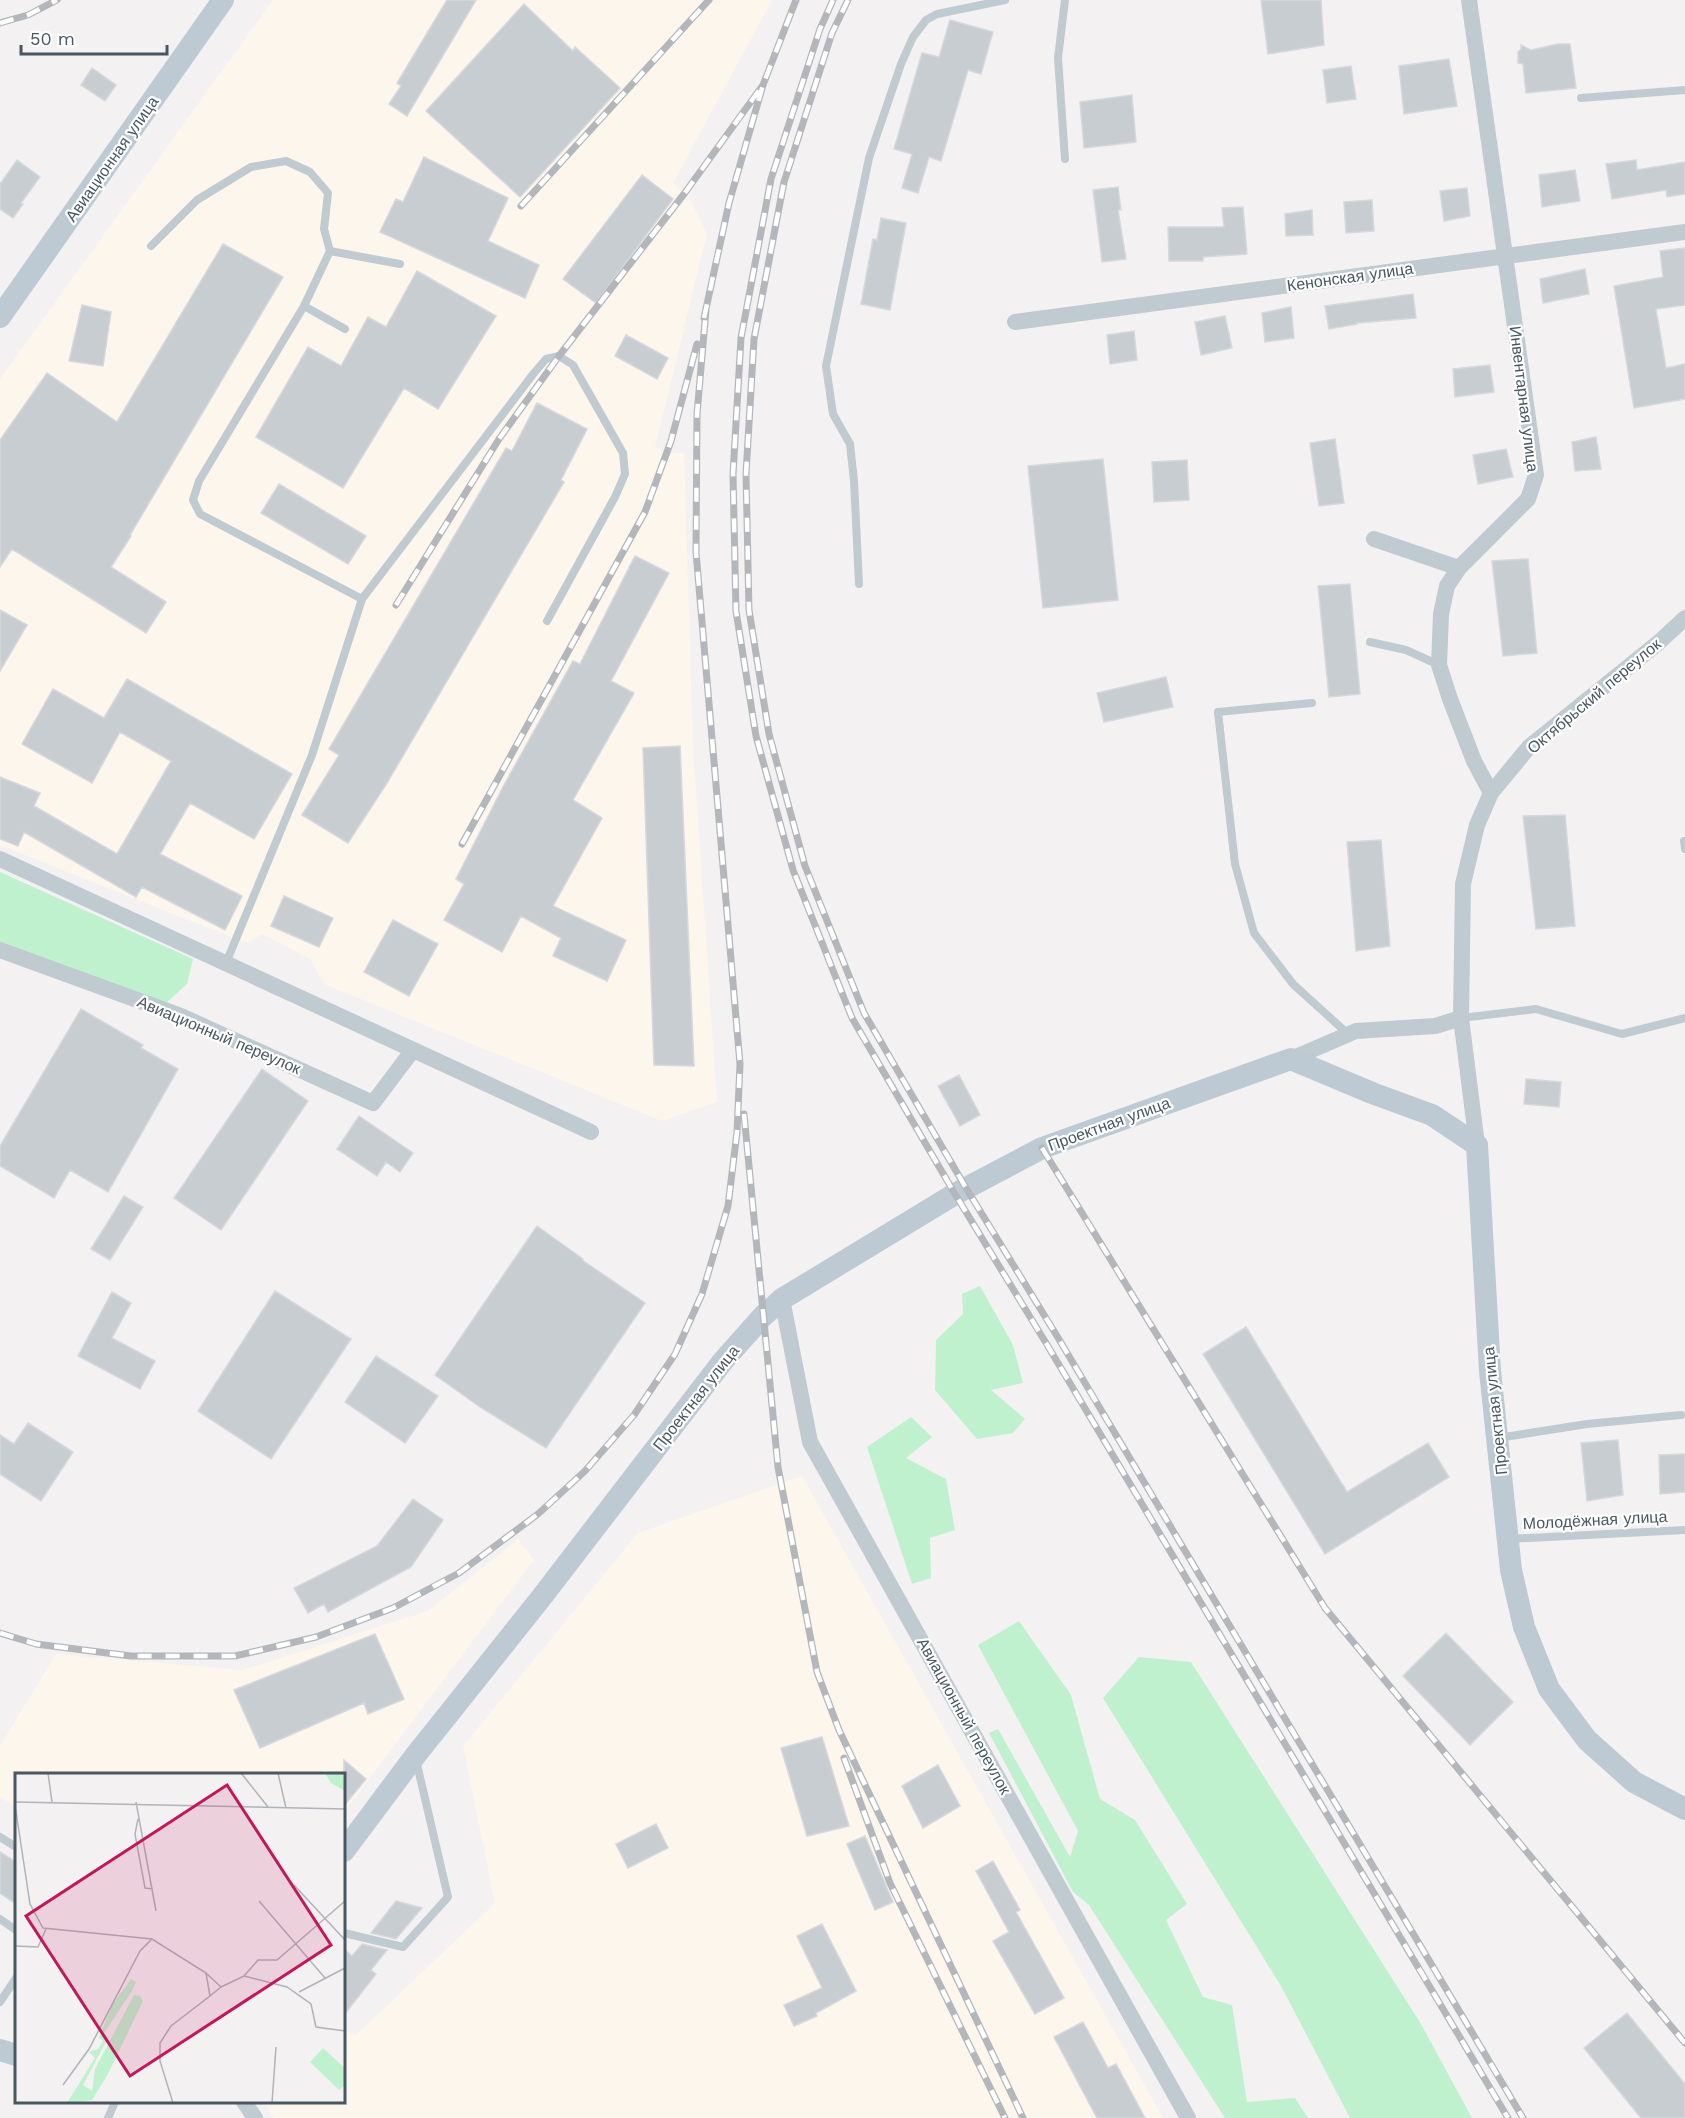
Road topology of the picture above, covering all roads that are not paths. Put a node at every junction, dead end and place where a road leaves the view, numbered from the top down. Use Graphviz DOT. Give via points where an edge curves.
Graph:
graph roads {
  1 [pos="223,0"];
  2 [pos="1005,0"];
  3 [pos="1065,0"];
  4 [pos="1469,0"];
  5 [pos="1685,90"];
  6 [pos="1581,98"];
  7 [pos="1065,159"];
  8 [pos="1685,232"];
  9 [pos="151,246"];
  10 [pos="330,251"];
  11 [pos="1506,256"];
  12 [pos="400,264"];
  13 [pos="304,306"];
  14 [pos="0,317"];
  15 [pos="1015,322"];
  16 [pos="345,329"];
  17 [pos="1374,539"];
  18 [pos="1459,568"];
  19 [pos="859,584"];
  20 [pos="362,599"];
  21 [pos="1685,618"];
  22 [pos="547,621"];
  23 [pos="1370,642"];
  24 [pos="1439,664"];
  25 [pos="1312,703"];
  26 [pos="1491,793"];
  27 [pos="0,860"];
  28 [pos="0,950"];
  29 [pos="226,963"];
  30 [pos="1461,1018"];
  31 [pos="1685,1018"];
  32 [pos="1348,1034"];
  33 [pos="413,1050"];
  34 [pos="1291,1059"];
  35 [pos="591,1132"];
  36 [pos="1477,1145"];
  37 [pos="782,1299"];
  38 [pos="1681,1415"];
  39 [pos="1497,1438"];
  40 [pos="1685,1530"];
  41 [pos="1508,1539"];
  42 [pos="415,1756"];
  43 [pos="1685,1809"];
  44 [pos="0,1837"];
  45 [pos="15,1846"];
  46 [pos="345,1850"];
  47 [pos="0,1919"];
  48 [pos="15,1928"];
  49 [pos="345,1933"];
  50 [pos="15,1980"];
  51 [pos="0,2002"];
  52 [pos="0,2050"];
  53 [pos="15,2055"];
  54 [pos="115,2103"];
  55 [pos="245,2103"];
  56 [pos="108,2118"];
  57 [pos="255,2118"];
  58 [pos="1188,2118"];
  1 -- 14 [label="street, Авиационная улица"];
  2 -- 19 [label="lane" via="937,14 926,20 901,64 869,158 826,366 833,414 850,444"];
  3 -- 7 [label="lane" via="1058,58"];
  4 -- 11 [label="street, Инвентарная улица"];
  5 -- 6 [label="lane"];
  8 -- 11 [label="street, Кенонская улица"];
  9 -- 10 [label="lane" via="197,200 251,167 286,160 310,172 328,193 324,229"];
  10 -- 12 [label="lane"];
  10 -- 13 [label="lane"];
  11 -- 15 [label="street, Кенонская улица"];
  11 -- 18 [label="street, Инвентарная улица" via="1536,475 1528,499"];
  13 -- 16 [label="lane"];
  13 -- 20 [label="lane" via="199,481 193,500 200,514"];
  17 -- 18 [label="street"];
  18 -- 24 [label="street, Инвентарная улица" via="1447,586 1441,614"];
  20 -- 22 [label="lane" via="534,373 546,359 559,356 573,365 624,453 626,474"];
  20 -- 29 [label="lane" via="312,755"];
  21 -- 26 [label="street, Октябрьский переулок" via="1529,747"];
  23 -- 24 [label="lane" via="1406,650"];
  24 -- 26 [label="street, Инвентарная улица" via="1474,761"];
  25 -- 32 [label="lane" via="1218,712 1235,864 1254,933 1293,984"];
  26 -- 30 [label="street, Октябрьский переулок" via="1477,825 1463,884"];
  27 -- 29 [label="street"];
  28 -- 33 [label="street, Авиационный переулок" via="181,1016 373,1103"];
  29 -- 33 [label="street"];
  30 -- 31 [label="lane" via="1536,1010 1622,1034"];
  30 -- 32 [label="street" via="1435,1026"];
  30 -- 36 [label="street, Октябрьский переулок"];
  32 -- 34 [label="street"];
  33 -- 35 [label="street"];
  34 -- 36 [label="street" via="1432,1115"];
  34 -- 37 [label="street, Проектная улица" via="1042,1148 955,1194"];
  36 -- 39 [label="street, Проектная улица"];
  37 -- 42 [label="street, Проектная улица" via="723,1361"];
  37 -- 58 [label="street, Авиационный переулок" via="810,1442"];
  38 -- 39 [label="lane"];
  39 -- 41 [label="street, Проектная улица"];
  40 -- 41 [label="lane, Молодёжная улица"];
  41 -- 43 [label="street, Проектная улица" via="1524,1627 1549,1689 1587,1740 1634,1782"];
  42 -- 46 [label="street, Проектная улица"];
  42 -- 49 [label="lane" via="448,1897 403,1947"];
  44 -- 45 [label="lane"];
  47 -- 48 [label="lane"];
  50 -- 51 [label="lane"];
  52 -- 53 [label="street"];
  54 -- 56 [label="lane"];
  55 -- 57 [label="street"];
}
